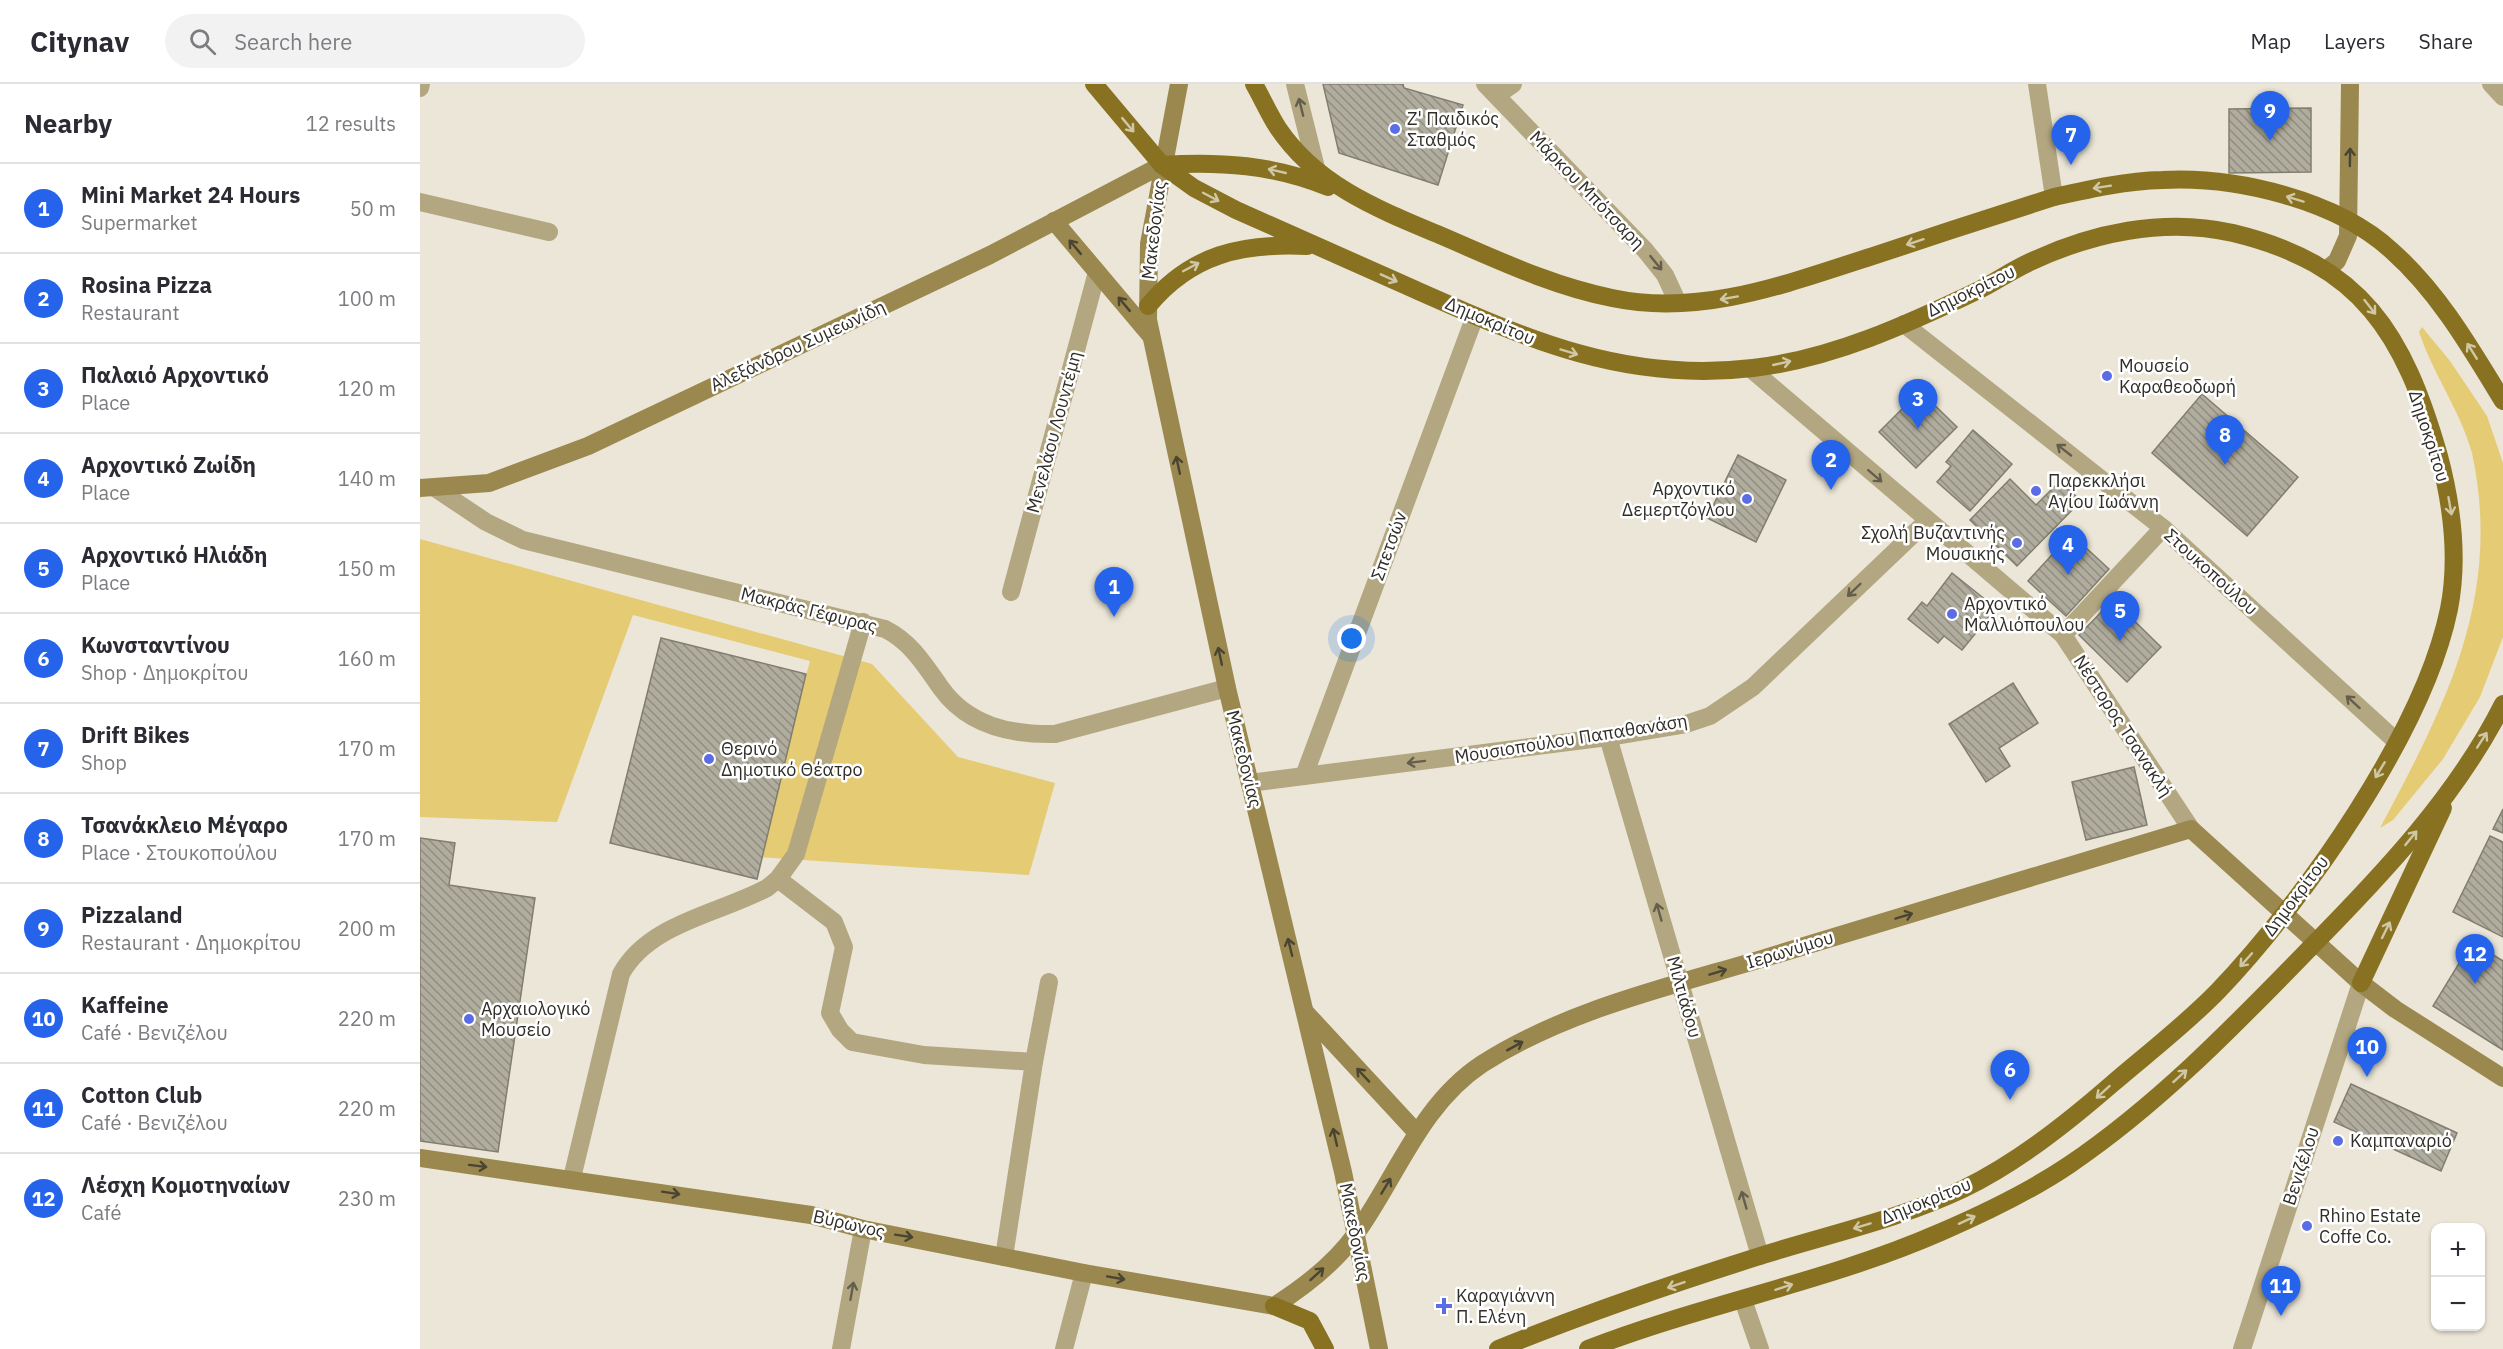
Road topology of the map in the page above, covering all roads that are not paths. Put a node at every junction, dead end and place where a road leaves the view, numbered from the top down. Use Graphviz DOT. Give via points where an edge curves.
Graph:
graph roads {
  1 [pos="1094,84"];
  2 [pos="1179,84"];
  3 [pos="1254,84"];
  4 [pos="1296,84"];
  5 [pos="1514,84"];
  6 [pos="2037,84"];
  7 [pos="2350,84"];
  8 [pos="2491,84"];
  9 [pos="1491,89"];
  10 [pos="2503,97"];
  11 [pos="1162,165"];
  12 [pos="1317,172"];
  13 [pos="1352,197"];
  14 [pos="2054,197"];
  15 [pos="420,202"];
  16 [pos="2349,220"];
  17 [pos="1054,221"];
  18 [pos="549,232"];
  19 [pos="1318,246"];
  20 [pos="2326,270"];
  21 [pos="1097,272"];
  22 [pos="1678,303"];
  23 [pos="1148,306"];
  24 [pos="1475,316"];
  25 [pos="1904,324"];
  26 [pos="1151,336"];
  27 [pos="1751,369"];
  28 [pos="2503,400"];
  29 [pos="428,488"];
  30 [pos="1927,521"];
  31 [pos="2163,528"];
  32 [pos="1011,592"];
  33 [pos="863,622"];
  34 [pos="2063,635"];
  35 [pos="1227,688"];
  36 [pos="2503,704"];
  37 [pos="1608,737"];
  38 [pos="2397,742"];
  39 [pos="2459,775"];
  40 [pos="1304,776"];
  41 [pos="1250,783"];
  42 [pos="2191,829"];
  43 [pos="778,879"];
  44 [pos="2284,915"];
  45 [pos="2315,943"];
  46 [pos="1049,982"];
  47 [pos="1680,983"];
  48 [pos="2361,983"];
  49 [pos="1306,1012"];
  50 [pos="1034,1062"];
  51 [pos="2503,1078"];
  52 [pos="1417,1133"];
  53 [pos="420,1158"];
  54 [pos="572,1178"];
  55 [pos="863,1229"];
  56 [pos="1354,1236"];
  57 [pos="1760,1256"];
  58 [pos="1004,1257"];
  59 [pos="1084,1273"];
  60 [pos="1743,1300"];
  61 [pos="1274,1306"];
  62 [pos="841,1349"];
  63 [pos="1064,1349"];
  64 [pos="1325,1349"];
  65 [pos="1379,1349"];
  66 [pos="1498,1349"];
  67 [pos="1588,1349"];
  68 [pos="1760,1349"];
  69 [pos="2242,1349"];
  1 -- 11 [label="main road, Δημοκρίτου, one-way"];
  2 -- 11 [label="main road"];
  3 -- 12 [label="main road" via="1278,128"];
  12 -- 4 [label="street, one-way"];
  5 -- 9 [label="street"];
  6 -- 14 [label="street"];
  16 -- 7 [label="main road, one-way"];
  8 -- 10 [label="street"];
  9 -- 22 [label="street, Μάρκου Μπότσαρη, one-way" via="1645,250 1665,275"];
  13 -- 11 [label="main road, one-way" via="1275,170 1220,164"];
  11 -- 17 [label="main road, Αλεξάνδρου Συμεωνίδη"];
  11 -- 19 [label="main road, Δημοκρίτου, one-way" via="1194,188 1236,210"];
  11 -- 23 [label="main road, Μακεδονίας" via="1149,244"];
  12 -- 13 [label="main road"];
  13 -- 22 [label="main road" via="1556,285 1614,299"];
  16 -- 14 [label="main road, one-way" via="2271,192 2197,181 2132,182"];
  14 -- 22 [label="main road, one-way" via="1785,284 1728,299"];
  15 -- 18 [label="street"];
  16 -- 20 [label="main road" via="2344,250"];
  28 -- 16 [label="main road, one-way" via="2429,289 2391,249"];
  21 -- 17 [label="main road, one-way"];
  17 -- 29 [label="main road, Αλεξάνδρου Συμεωνίδη" via="588,446 501,480"];
  23 -- 19 [label="main road, one-way" via="1181,273 1226,253 1267,246"];
  19 -- 24 [label="main road, Δημοκρίτου, one-way"];
  20 -- 25 [label="main road, Δημοκρίτου" via="2286,249 2232,233 2201,227 2135,229 2071,245"];
  20 -- 38 [label="main road, Δημοκρίτου, one-way" via="2361,296 2392,340 2425,413 2451,515 2454,565 2447,618 2429,673"];
  26 -- 21 [label="main road, one-way"];
  21 -- 32 [label="street, Μενελάου Λουντέμη"];
  23 -- 26 [label="main road, Μακεδονίας"];
  24 -- 27 [label="main road, Δημοκρίτου, one-way" via="1551,347 1605,361 1676,370"];
  24 -- 40 [label="street, Σπετσών"];
  27 -- 25 [label="main road, Δημοκρίτου, one-way" via="1842,347"];
  31 -- 25 [label="street, Στουκοπούλου, one-way"];
  35 -- 26 [label="main road, Μακεδονίας, one-way"];
  27 -- 30 [label="street, Νέστορος Τσανακλή, one-way"];
  29 -- 33 [label="street, Μακράς Γέφυρας" via="530,542"];
  30 -- 34 [label="street, Νέστορος Τσανακλή"];
  30 -- 37 [label="street, Μουσιοπούλου Παπαθανάση, one-way" via="1761,679 1729,704 1692,722"];
  31 -- 34 [label="street"];
  38 -- 31 [label="street, Στουκοπούλου, one-way"];
  33 -- 35 [label="street, Μακράς Γέφυρας" via="904,640 952,702 983,724 1005,731 1055,734"];
  33 -- 43 [label="street" via="801,842"];
  34 -- 42 [label="street, Νέστορος Τσανακλή"];
  35 -- 41 [label="main road, Μακεδονίας"];
  39 -- 36 [label="main road, Δημοκρίτου, one-way"];
  37 -- 40 [label="street, Μουσιοπούλου Παπαθανάση, one-way"];
  47 -- 37 [label="street, Μιλτιάδου, one-way"];
  38 -- 44 [label="main road, Δημοκρίτου, one-way"];
  45 -- 39 [label="main road, Δημοκρίτου, one-way" via="2412,837"];
  48 -- 39 [label="main road, one-way"];
  40 -- 41 [label="street, Μουσιοπούλου Παπαθανάση"];
  49 -- 41 [label="main road, Μακεδονίας, one-way"];
  42 -- 44 [label="main road"];
  47 -- 42 [label="main road, Ιερωνύμου, one-way"];
  43 -- 50 [label="street" via="834,922 844,947 830,1013 852,1042 924,1055"];
  43 -- 54 [label="street" via="754,895 648,942 628,961 616,987"];
  44 -- 45 [label="main road"];
  44 -- 57 [label="main road, Δημοκρίτου, one-way" via="2217,992 2170,1037 2067,1121 2006,1164 1922,1206"];
  45 -- 48 [label="main road"];
  60 -- 45 [label="main road, Δημοκρίτου, one-way" via="1928,1238 2052,1176 2167,1088"];
  46 -- 50 [label="street"];
  52 -- 47 [label="main road, Ιερωνύμου, one-way" via="1440,1099 1500,1054 1562,1022"];
  57 -- 47 [label="street, Μιλτιάδου, one-way"];
  48 -- 51 [label="main road"];
  48 -- 69 [label="street, Βενιζέλου"];
  52 -- 49 [label="main road, one-way"];
  56 -- 49 [label="main road, Μακεδονίας, one-way"];
  50 -- 58 [label="street"];
  56 -- 52 [label="main road, Ιερωνύμου, one-way"];
  53 -- 54 [label="main road, Βύρωνος, one-way"];
  54 -- 55 [label="main road, Βύρωνος, one-way" via="811,1215"];
  55 -- 58 [label="main road, Βύρωνος, one-way"];
  62 -- 55 [label="street, one-way"];
  61 -- 56 [label="main road, Ιερωνύμου, one-way" via="1308,1282"];
  56 -- 65 [label="main road, Μακεδονίας"];
  57 -- 66 [label="main road, Δημοκρίτου, one-way"];
  58 -- 59 [label="main road, Βύρωνος"];
  59 -- 61 [label="main road, Βύρωνος, one-way"];
  59 -- 63 [label="street"];
  60 -- 67 [label="main road, Δημοκρίτου"];
  60 -- 68 [label="street"];
  61 -- 64 [label="main road" via="1310,1321"];
}
